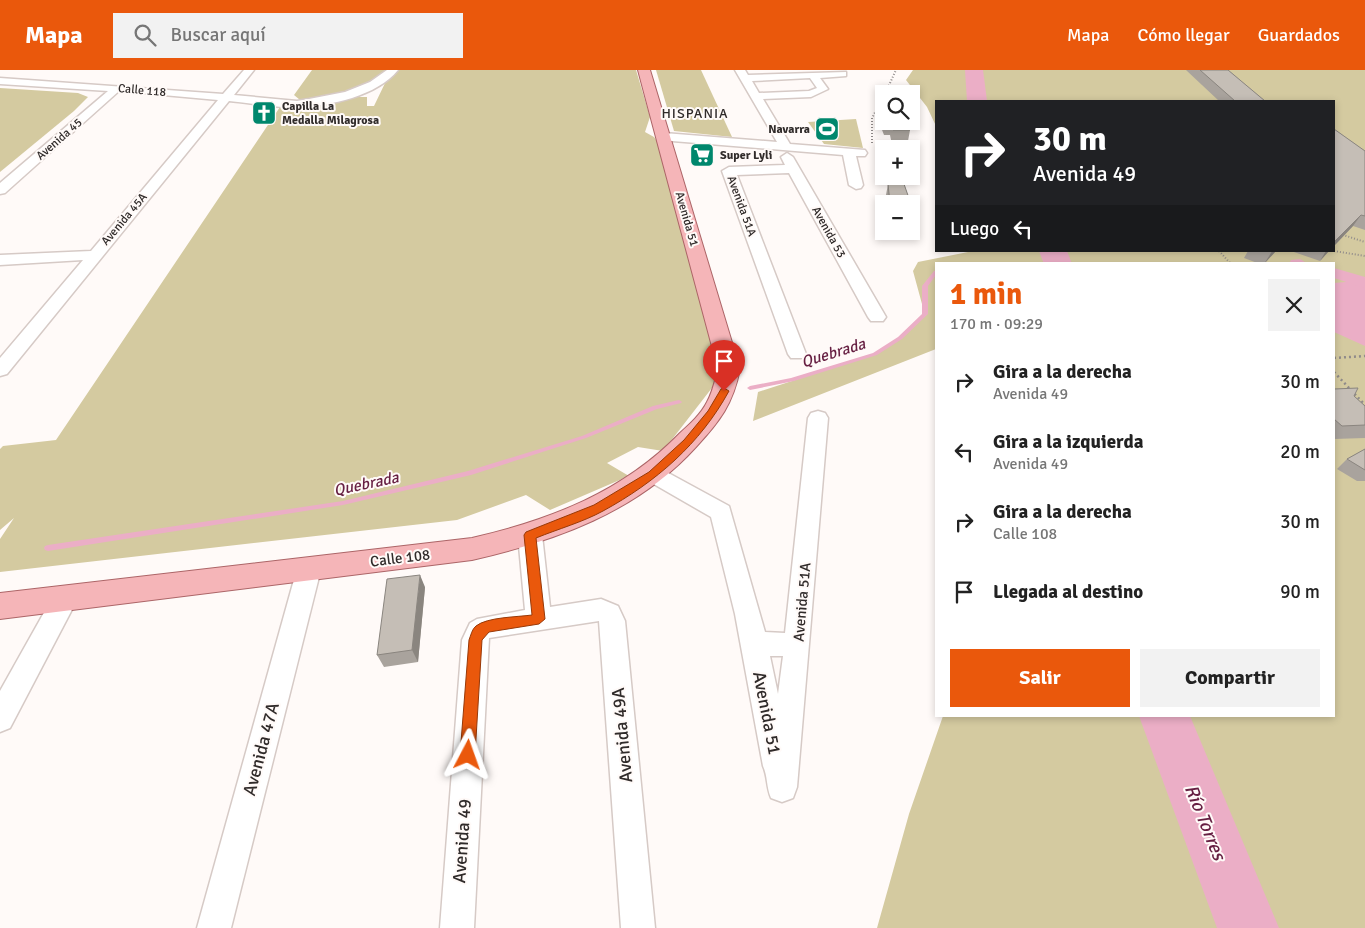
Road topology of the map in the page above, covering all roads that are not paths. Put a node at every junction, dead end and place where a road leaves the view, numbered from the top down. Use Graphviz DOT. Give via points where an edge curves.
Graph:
graph roads {
  1 [pos="248,70"];
  2 [pos="393,70"];
  3 [pos="644,70"];
  4 [pos="742,74"];
  5 [pos="842,74"];
  6 [pos="813,76"];
  7 [pos="0,81"];
  8 [pos="117,88"];
  9 [pos="755,96"];
  10 [pos="224,98"];
  11 [pos="664,137"];
  12 [pos="783,147"];
  13 [pos="793,169"];
  14 [pos="856,185"];
  15 [pos="0,190"];
  16 [pos="94,255"];
  17 [pos="0,260"];
  18 [pos="877,317"];
  19 [pos="797,354"];
  20 [pos="729,369"];
  21 [pos="0,370"];
  22 [pos="818,418"];
  23 [pos="653,474"];
  24 [pos="530,535"];
  25 [pos="309,569"];
  26 [pos="64,600"];
  27 [pos="0,606"];
  28 [pos="539,619"];
  29 [pos="753,639"];
  30 [pos="798,639"];
  31 [pos="0,719"];
  32 [pos="782,787"];
  33 [pos="214,928"];
  34 [pos="457,928"];
  35 [pos="638,928"];
  1 -- 10 [label="street, Avenida 45A"];
  2 -- 10 [label="street, Calle 118" via="383,79 347,94 315,102 284,104"];
  3 -- 11 [label="main road, Avenida 51"];
  4 -- 6 [label="street"];
  4 -- 9 [label="street, Avenida 53"];
  5 -- 6 [label="street"];
  6 -- 9 [label="street" via="823,89 811,94"];
  7 -- 8 [label="street, Calle 118"];
  8 -- 10 [label="street, Calle 118"];
  8 -- 15 [label="street, Avenida 45"];
  9 -- 12 [label="street, Avenida 53"];
  10 -- 16 [label="street, Avenida 45A"];
  11 -- 12 [label="street"];
  11 -- 20 [label="main road, Avenida 51"];
  12 -- 13 [label="street, Avenida 53"];
  12 -- 14 [label="street" via="855,153"];
  13 -- 18 [label="street, Avenida 53"];
  13 -- 19 [label="street, Avenida 51A" via="728,171"];
  16 -- 17 [label="street"];
  16 -- 21 [label="street, Avenida 45A"];
  20 -- 23 [label="main road, Calle 108" via="724,391 712,413 688,442"];
  22 -- 30 [label="street, Avenida 51A"];
  23 -- 24 [label="main road, Calle 108" via="598,508"];
  23 -- 29 [label="street, Avenida 51" via="721,512"];
  24 -- 25 [label="main road, Calle 108" via="472,549"];
  24 -- 28 [label="street"];
  25 -- 26 [label="main road, Calle 108"];
  25 -- 33 [label="street, Avenida 47A"];
  26 -- 27 [label="main road, Calle 108"];
  26 -- 31 [label="street"];
  28 -- 34 [label="street, Avenida 49" via="486,627 479,631 475,640"];
  28 -- 35 [label="street, Avenida 49A" via="601,610 609,614 612,621"];
  29 -- 30 [label="street" via="770,646 786,646"];
  29 -- 32 [label="street, Avenida 51"];
  30 -- 32 [label="street, Avenida 51A"];
}
